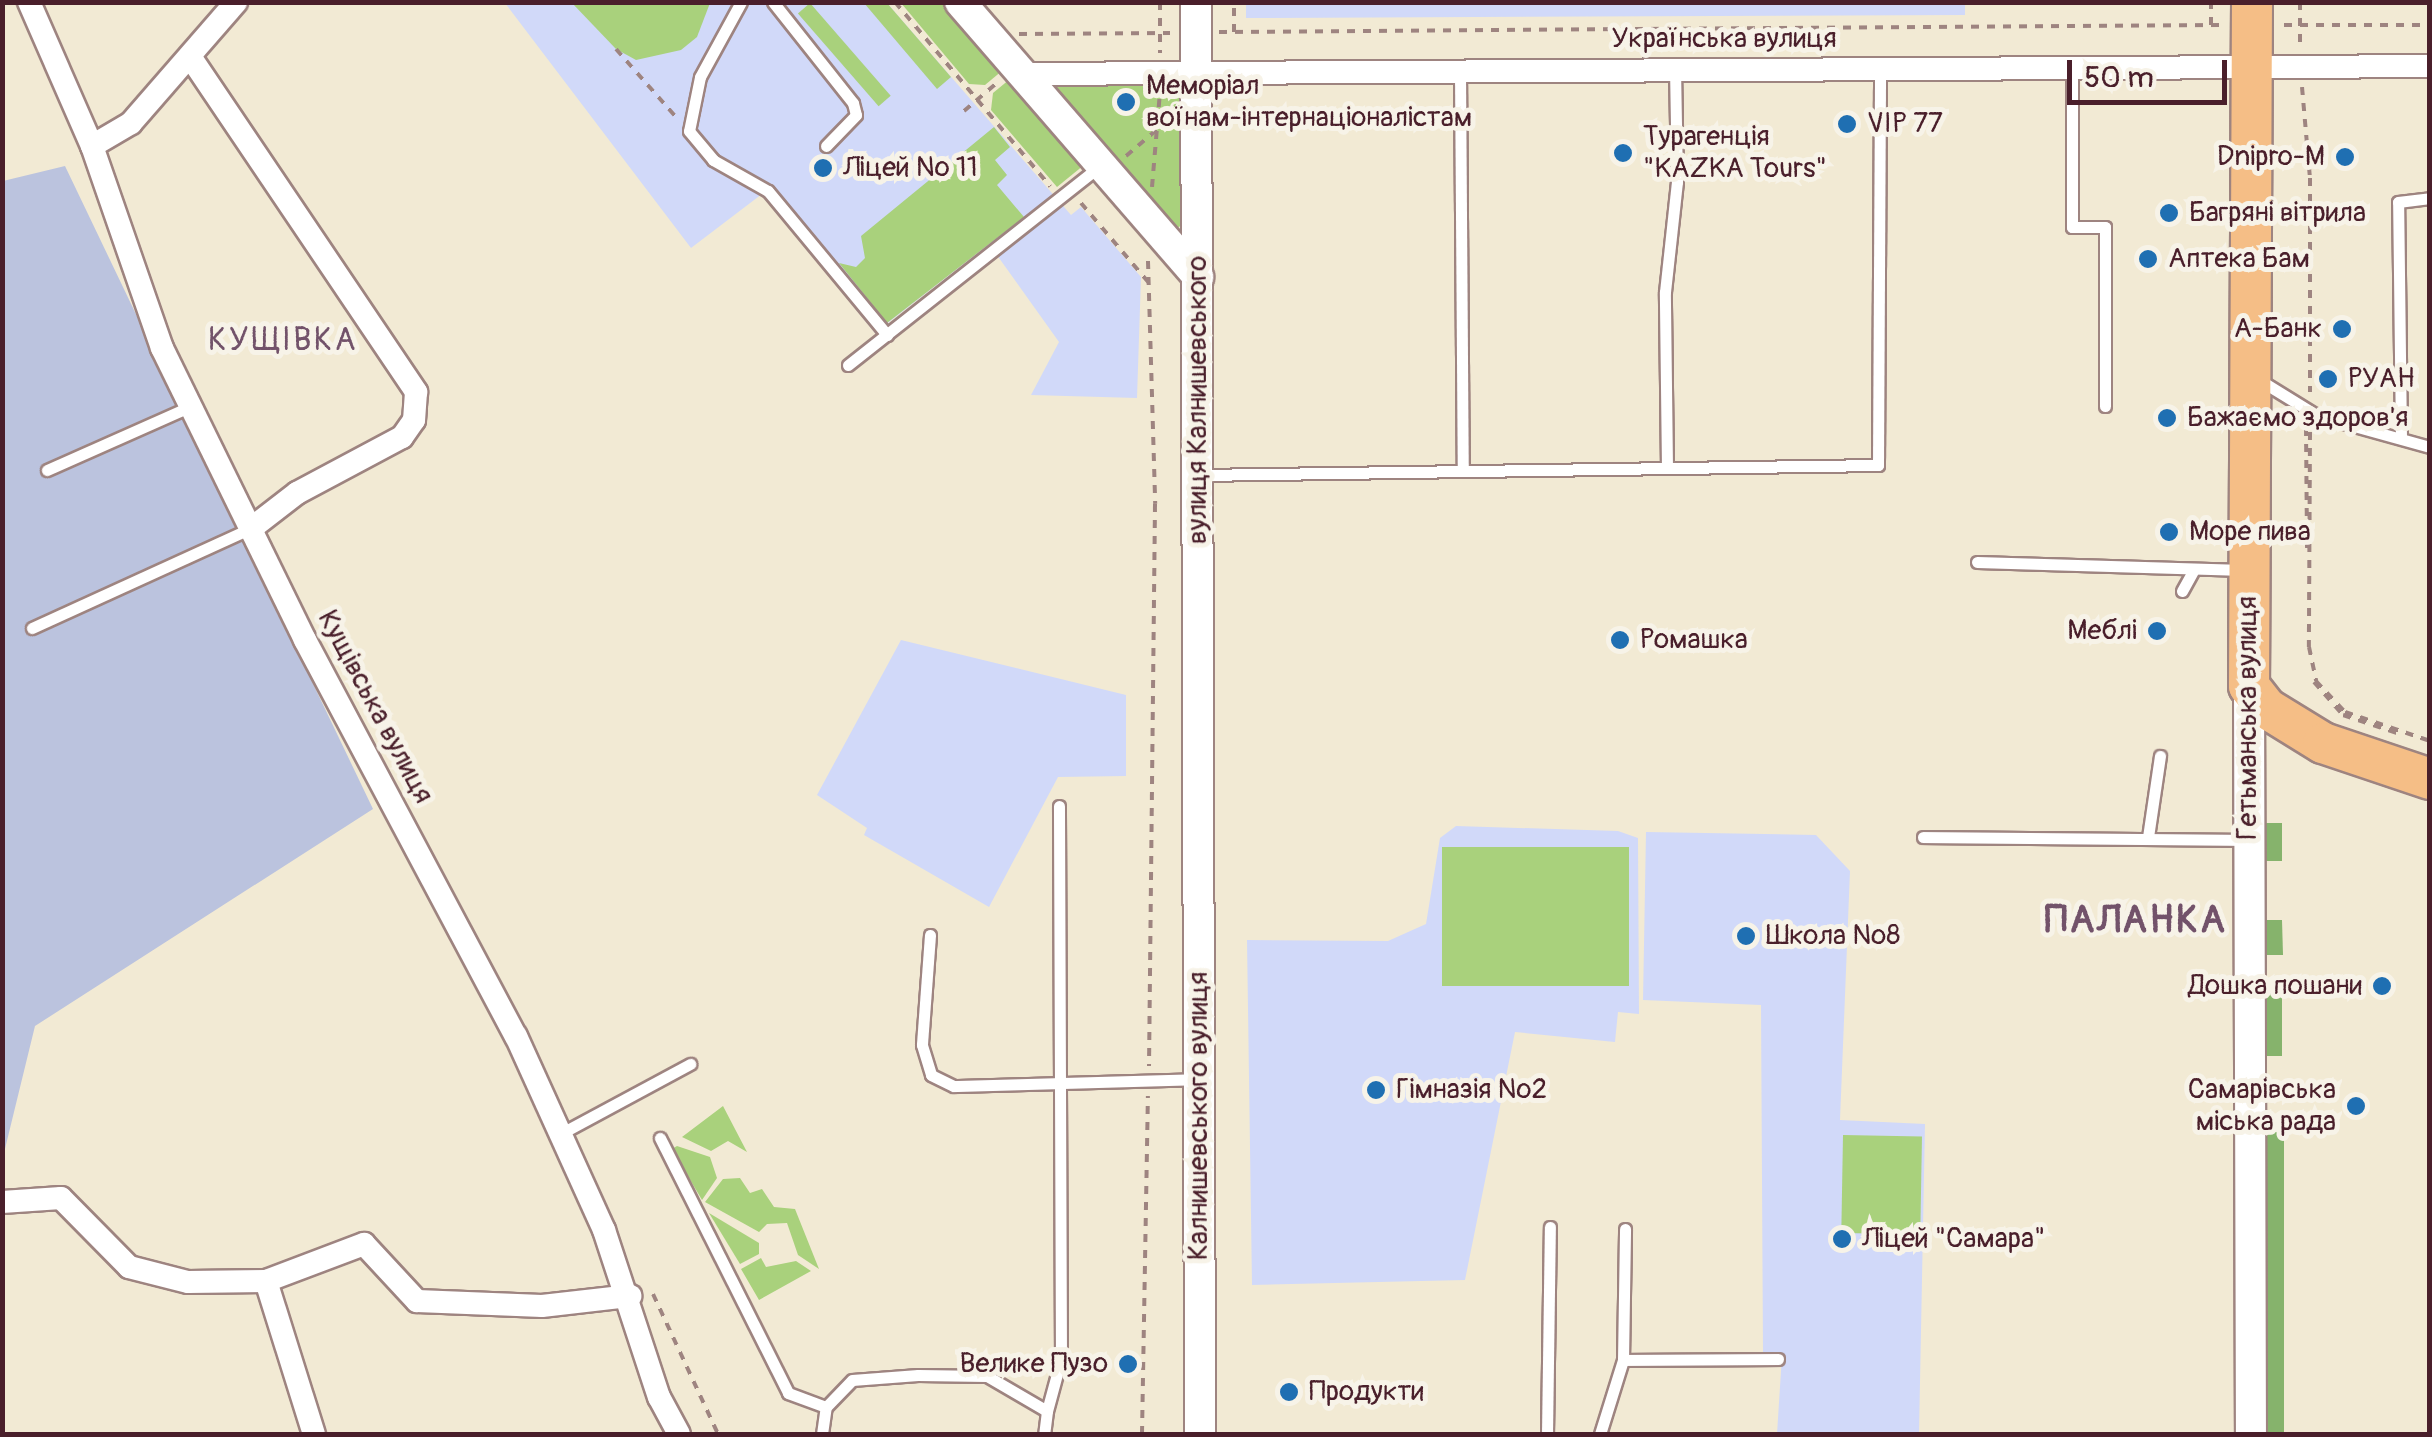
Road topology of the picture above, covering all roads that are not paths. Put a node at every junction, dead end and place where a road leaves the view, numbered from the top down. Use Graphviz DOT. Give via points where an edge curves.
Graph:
graph roads {
  1 [pos="29,2"];
  2 [pos="236,2"];
  3 [pos="741,2"];
  4 [pos="773,2"];
  5 [pos="960,2"];
  6 [pos="1196,2"];
  7 [pos="2252,2"];
  8 [pos="190,58"];
  9 [pos="2072,66"];
  10 [pos="2252,66"];
  11 [pos="2430,66"];
  12 [pos="1880,68"];
  13 [pos="1676,69"];
  14 [pos="1460,71"];
  15 [pos="1196,73"];
  16 [pos="1020,74"];
  17 [pos="92,146"];
  18 [pos="826,146"];
  19 [pos="1100,166"];
  20 [pos="2430,198"];
  21 [pos="1198,277"];
  22 [pos="888,335"];
  23 [pos="848,365"];
  24 [pos="2248,374"];
  25 [pos="194,405"];
  26 [pos="2105,406"];
  27 [pos="2401,438"];
  28 [pos="2430,447"];
  29 [pos="1667,468"];
  30 [pos="47,470"];
  31 [pos="1463,470"];
  32 [pos="1198,474"];
  33 [pos="252,527"];
  34 [pos="1977,562"];
  35 [pos="2194,570"];
  36 [pos="2248,570"];
  37 [pos="2182,591"];
  38 [pos="32,628"];
  39 [pos="2248,686"];
  40 [pos="2160,756"];
  41 [pos="2430,778"];
  42 [pos="1199,798"];
  43 [pos="1059,806"];
  44 [pos="2148,836"];
  45 [pos="1923,837"];
  46 [pos="2248,840"];
  47 [pos="930,935"];
  48 [pos="690,1064"];
  49 [pos="1199,1079"];
  50 [pos="1062,1080"];
  51 [pos="560,1134"];
  52 [pos="660,1138"];
  53 [pos="2,1202"];
  54 [pos="1550,1227"];
  55 [pos="1625,1229"];
  56 [pos="266,1282"];
  57 [pos="630,1296"];
  58 [pos="1778,1359"];
  59 [pos="1624,1360"];
  60 [pos="826,1408"];
  61 [pos="1047,1411"];
  62 [pos="314,1434"];
  63 [pos="678,1434"];
  64 [pos="822,1434"];
  65 [pos="1044,1434"];
  66 [pos="1200,1434"];
  67 [pos="1547,1434"];
  68 [pos="1600,1434"];
  69 [pos="2251,1434"];
  1 -- 17 [label="street, Кущівська вулиця"];
  2 -- 8 [label="street"];
  3 -- 22 [label="lane" via="700,77 688,131 713,160 768,191"];
  4 -- 18 [label="lane" via="853,103 856,115"];
  5 -- 16 [label="street"];
  6 -- 15 [label="street, вулиця Калнишевського"];
  7 -- 10 [label="highway, Гетьманська вулиця"];
  8 -- 17 [label="street" via="131,123"];
  8 -- 33 [label="street" via="416,392 414,420 402,437 298,493"];
  9 -- 10 [label="street, Українська вулиця"];
  9 -- 12 [label="street, Українська вулиця"];
  9 -- 26 [label="lane" via="2072,227 2105,227"];
  10 -- 11 [label="street, Українська вулиця"];
  10 -- 24 [label="highway, Гетьманська вулиця"];
  12 -- 13 [label="street, Українська вулиця"];
  12 -- 29 [label="lane" via="1878,464"];
  13 -- 14 [label="street, Українська вулиця"];
  13 -- 29 [label="lane" via="1676,182 1664,292"];
  14 -- 15 [label="street, Українська вулиця"];
  14 -- 31 [label="lane"];
  15 -- 16 [label="street, Українська вулиця"];
  15 -- 21 [label="street, вулиця Калнишевського"];
  16 -- 19 [label="street"];
  17 -- 25 [label="street, Кущівська вулиця" via="162,348"];
  19 -- 21 [label="street" via="1147,233"];
  19 -- 22 [label="lane"];
  20 -- 27 [label="lane" via="2398,202"];
  21 -- 32 [label="street, вулиця Калнишевського"];
  22 -- 23 [label="lane"];
  24 -- 27 [label="lane" via="2306,408"];
  24 -- 36 [label="highway, Гетьманська вулиця"];
  25 -- 30 [label="lane"];
  25 -- 33 [label="street, Кущівська вулиця"];
  27 -- 28 [label="lane"];
  29 -- 31 [label="lane"];
  31 -- 32 [label="lane"];
  32 -- 42 [label="street, вулиця Калнишевського"];
  33 -- 38 [label="lane"];
  33 -- 51 [label="street, Кущівська вулиця"];
  34 -- 35 [label="lane"];
  35 -- 36 [label="lane"];
  35 -- 37 [label="lane"];
  36 -- 39 [label="highway, Гетьманська вулиця"];
  39 -- 41 [label="highway" via="2266,708 2323,743"];
  39 -- 46 [label="street, Гетьманська вулиця"];
  40 -- 44 [label="lane"];
  42 -- 49 [label="street, Калнишевського вулиця"];
  43 -- 50 [label="lane"];
  44 -- 45 [label="lane"];
  44 -- 46 [label="lane"];
  46 -- 69 [label="street, Гетьманська вулиця"];
  47 -- 50 [label="lane" via="922,1045 932,1074 954,1086"];
  48 -- 51 [label="lane"];
  49 -- 50 [label="lane"];
  49 -- 66 [label="street, Калнишевського вулиця"];
  50 -- 61 [label="lane" via="1060,1358"];
  51 -- 57 [label="street, Кущівська вулиця"];
  52 -- 60 [label="lane" via="788,1393"];
  53 -- 56 [label="street" via="61,1198 129,1267 188,1282"];
  54 -- 67 [label="lane"];
  55 -- 59 [label="lane"];
  56 -- 57 [label="street" via="364,1244 417,1302 542,1306"];
  56 -- 62 [label="street"];
  57 -- 63 [label="street, Кущівська вулиця" via="659,1398"];
  58 -- 59 [label="lane"];
  59 -- 68 [label="lane"];
  60 -- 61 [label="lane" via="852,1380 918,1374 986,1376"];
  60 -- 64 [label="lane"];
  61 -- 65 [label="lane"];
}
